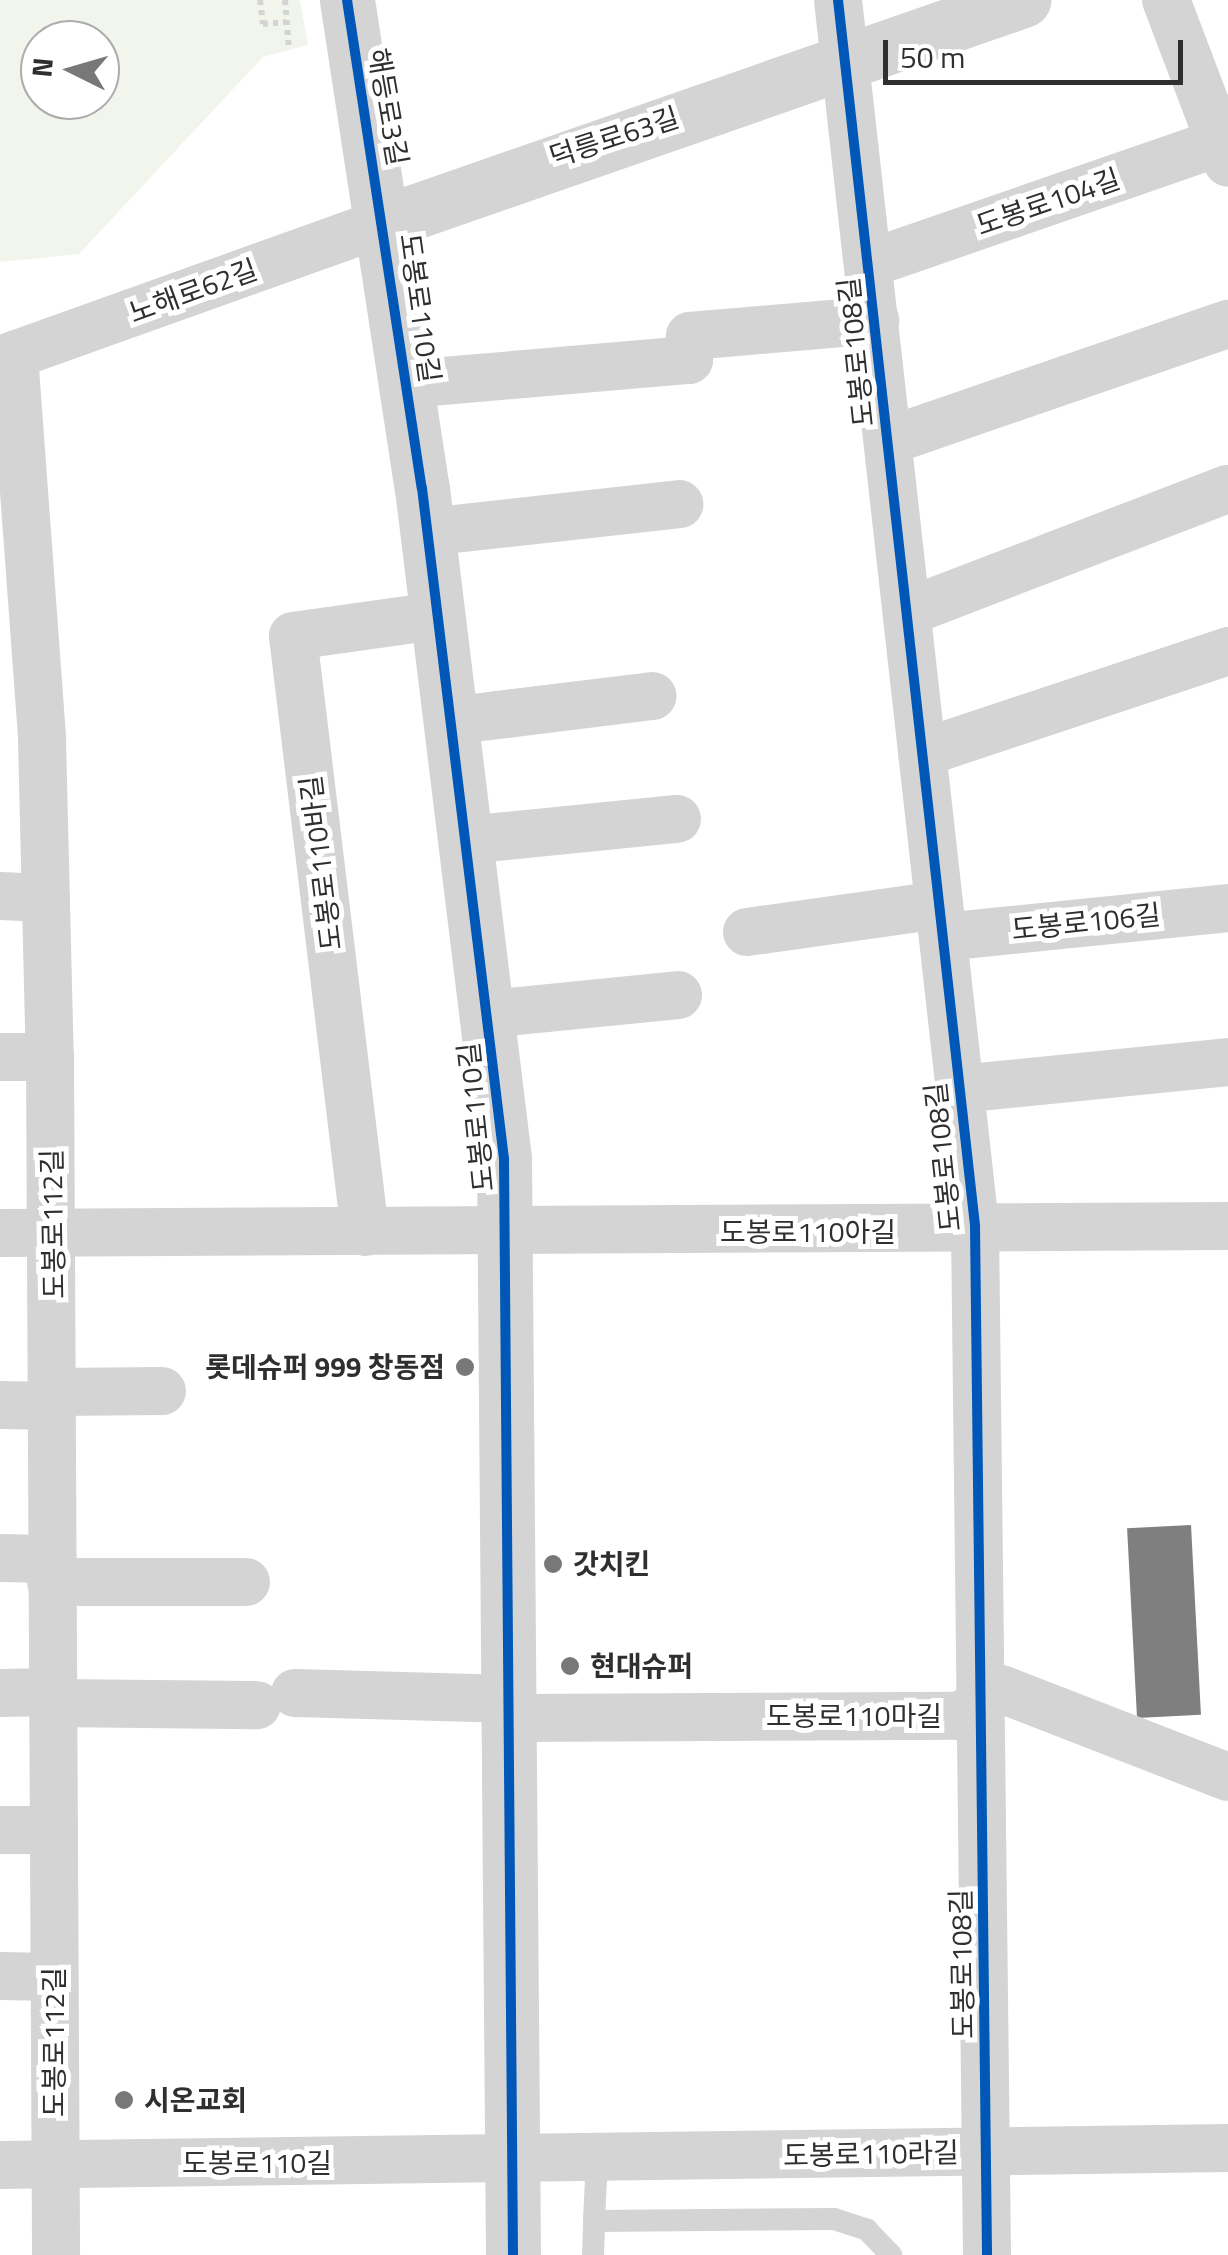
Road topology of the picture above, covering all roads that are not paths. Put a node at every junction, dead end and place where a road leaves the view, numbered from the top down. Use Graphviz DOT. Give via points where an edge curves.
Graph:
graph roads {
  1 [pos="347,0"];
  2 [pos="838,0"];
  3 [pos="1023,0"];
  4 [pos="1166,0"];
  5 [pos="846,60"];
  6 [pos="1225,148"];
  7 [pos="385,222"];
  8 [pos="868,264"];
  9 [pos="875,320"];
  10 [pos="1228,324"];
  11 [pos="7,358"];
  12 [pos="408,384"];
  13 [pos="888,441"];
  14 [pos="1228,490"];
  15 [pos="679,504"];
  16 [pos="427,532"];
  17 [pos="16,583"];
  18 [pos="908,612"];
  19 [pos="436,616"];
  20 [pos="1228,652"];
  21 [pos="652,696"];
  22 [pos="450,721"];
  23 [pos="21,740"];
  24 [pos="922,752"];
  25 [pos="677,819"];
  26 [pos="466,840"];
  27 [pos="23,897"];
  28 [pos="1228,908"];
  29 [pos="941,921"];
  30 [pos="747,932"];
  31 [pos="678,995"];
  32 [pos="488,1014"];
  33 [pos="0,1057"];
  34 [pos="50,1057"];
  35 [pos="1228,1062"];
  36 [pos="959,1088"];
  37 [pos="974,1226"];
  38 [pos="1228,1226"];
  39 [pos="365,1232"];
  40 [pos="508,1232"];
  41 [pos="54,1233"];
  42 [pos="0,1234"];
  43 [pos="162,1391"];
  44 [pos="54,1399"];
  45 [pos="0,1406"];
  46 [pos="0,1558"];
  47 [pos="50,1570"];
  48 [pos="246,1582"];
  49 [pos="0,1693"];
  50 [pos="53,1697"];
  51 [pos="981,1701"];
  52 [pos="514,1708"];
  53 [pos="1228,1777"];
  54 [pos="0,1830"];
  55 [pos="53,1830"];
  56 [pos="0,1976"];
  57 [pos="53,1976"];
  58 [pos="1228,2148"];
  59 [pos="987,2151"];
  60 [pos="596,2159"];
  61 [pos="514,2162"];
  62 [pos="55,2164"];
  63 [pos="0,2165"];
  64 [pos="594,2221"];
  65 [pos="56,2255"];
  66 [pos="513,2255"];
  67 [pos="593,2255"];
  68 [pos="891,2255"];
  69 [pos="988,2255"];
  1 -- 7 [label="street, 해등로3길"];
  2 -- 5 [label="street"];
  3 -- 5 [label="street, 덕릉로63길"];
  4 -- 6 [label="street"];
  5 -- 7 [label="street, 덕릉로63길"];
  5 -- 8 [label="street, 도봉로108길"];
  6 -- 8 [label="street, 도봉로104길"];
  7 -- 11 [label="street, 노해로62길"];
  7 -- 12 [label="street, 도봉로110길"];
  8 -- 9 [label="street, 도봉로108길"];
  9 -- 12 [label="street, 도봉로110길" via="690,336 688,360"];
  9 -- 13 [label="street, 도봉로108길"];
  10 -- 13 [label="street"];
  11 -- 17 [label="street, 도봉로112길"];
  12 -- 16 [label="street, 도봉로110길"];
  13 -- 18 [label="street, 도봉로108길"];
  14 -- 18 [label="street"];
  15 -- 16 [label="street"];
  16 -- 19 [label="street, 도봉로110길"];
  17 -- 23 [label="street, 도봉로112길"];
  18 -- 24 [label="street, 도봉로108길"];
  19 -- 22 [label="street, 도봉로110길"];
  19 -- 39 [label="street, 도봉로110바길" via="294,636"];
  20 -- 24 [label="street"];
  21 -- 22 [label="street"];
  22 -- 26 [label="street, 도봉로110길"];
  23 -- 27 [label="street, 도봉로112길"];
  24 -- 29 [label="street, 도봉로108길"];
  25 -- 26 [label="street"];
  26 -- 32 [label="street, 도봉로110길"];
  27 -- 34 [label="street, 도봉로112길"];
  28 -- 29 [label="street, 도봉로106길"];
  29 -- 30 [label="street"];
  29 -- 36 [label="street, 도봉로108길"];
  31 -- 32 [label="street, 도봉로110길"];
  32 -- 40 [label="street, 도봉로110길"];
  33 -- 34 [label="street"];
  34 -- 41 [label="street, 도봉로112길"];
  35 -- 36 [label="street"];
  36 -- 37 [label="street, 도봉로108길"];
  37 -- 38 [label="street, 도봉로110아길"];
  37 -- 40 [label="street, 도봉로110아길"];
  37 -- 51 [label="street, 도봉로108길"];
  39 -- 40 [label="street"];
  39 -- 41 [label="street"];
  40 -- 52 [label="street, 도봉로110길"];
  41 -- 42 [label="street"];
  41 -- 44 [label="street, 도봉로112길"];
  43 -- 44 [label="street"];
  44 -- 45 [label="street"];
  44 -- 47 [label="street, 도봉로112길"];
  46 -- 47 [label="street"];
  47 -- 48 [label="street"];
  47 -- 50 [label="street, 도봉로112길"];
  49 -- 50 [label="street"];
  50 -- 52 [label="street, 도봉로110마길"];
  50 -- 55 [label="street, 도봉로112길"];
  51 -- 52 [label="street, 도봉로110마길" via="960,1716"];
  51 -- 53 [label="street, 도봉로110마길" via="1001,1688"];
  51 -- 59 [label="street, 도봉로108길"];
  52 -- 61 [label="street, 도봉로110길"];
  54 -- 55 [label="street"];
  55 -- 57 [label="street, 도봉로112길"];
  56 -- 57 [label="street"];
  57 -- 62 [label="street, 도봉로112길"];
  58 -- 59 [label="street, 도봉로110라길"];
  59 -- 60 [label="street, 도봉로110라길"];
  59 -- 69 [label="street, 도봉로108길"];
  60 -- 61 [label="street, 도봉로110라길"];
  60 -- 64 [label="lane"];
  61 -- 62 [label="street, 도봉로110길"];
  61 -- 66 [label="street, 도봉로110길"];
  62 -- 63 [label="street, 도봉로110길"];
  62 -- 65 [label="street, 도봉로112길"];
  64 -- 67 [label="lane"];
  64 -- 68 [label="lane" via="834,2219 867,2230"];
}
